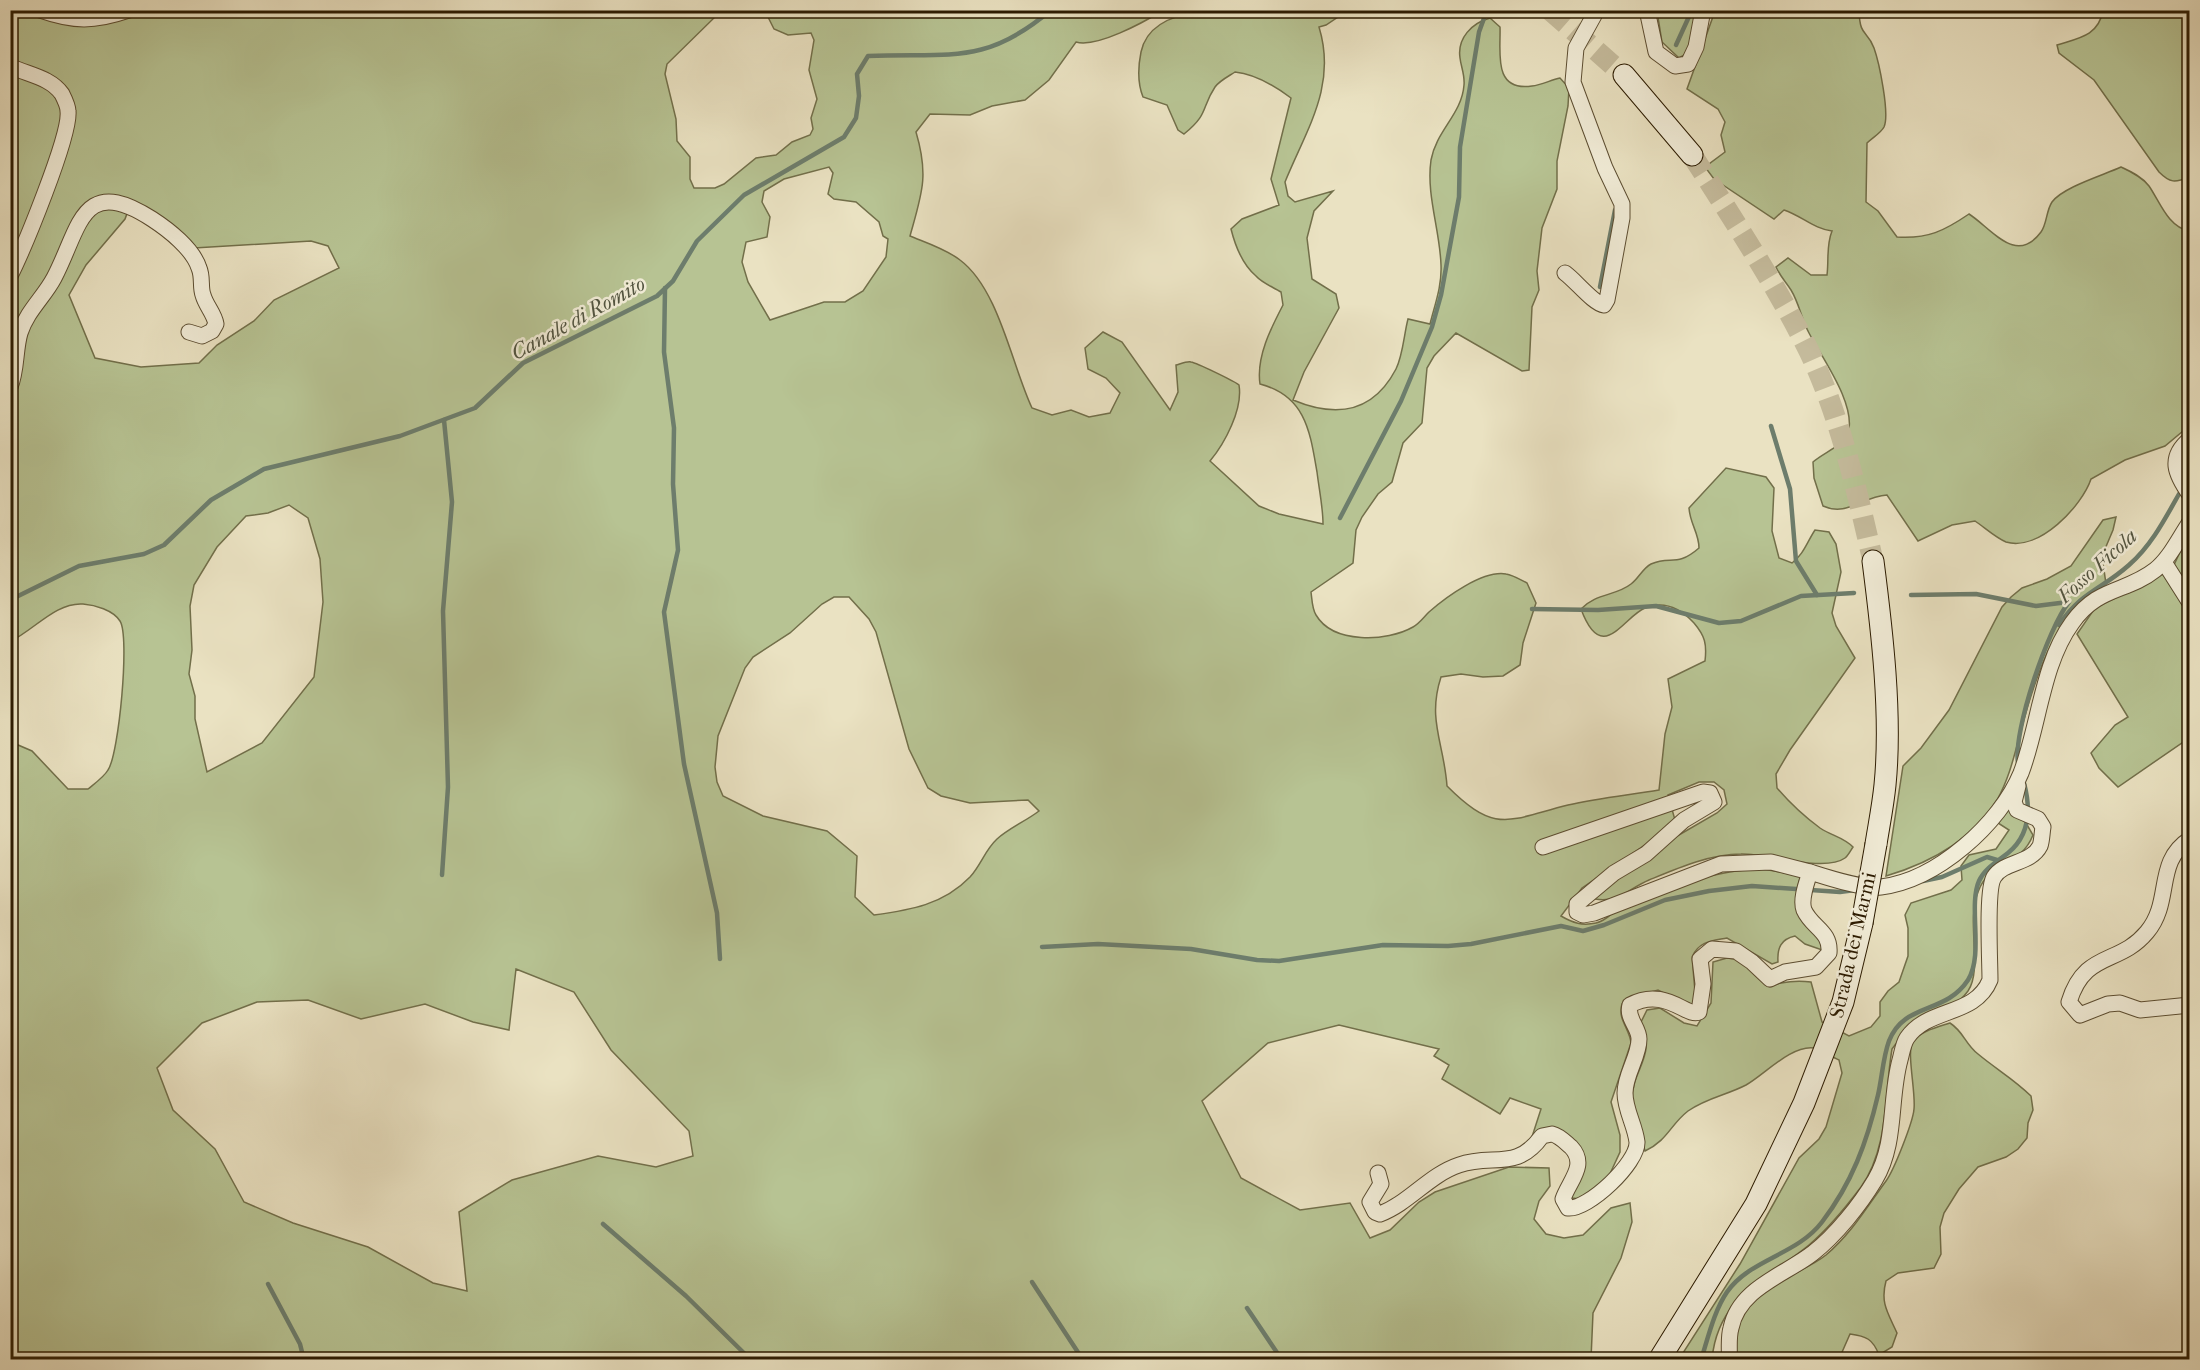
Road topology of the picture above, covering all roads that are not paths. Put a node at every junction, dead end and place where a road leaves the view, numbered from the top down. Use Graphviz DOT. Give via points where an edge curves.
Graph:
graph roads {
  1 [pos="40,10"];
  2 [pos="129,10"];
  3 [pos="1597,10"];
  4 [pos="1647,10"];
  5 [pos="1703,10"];
  6 [pos="10,66"];
  7 [pos="1624,75"];
  8 [pos="1692,155"];
  9 [pos="1565,273"];
  10 [pos="10,276"];
  11 [pos="189,332"];
  12 [pos="10,387"];
  13 [pos="2190,439"];
  14 [pos="2190,495"];
  15 [pos="2190,522"];
  16 [pos="1873,561"];
  17 [pos="2164,562"];
  18 [pos="2190,603"];
  19 [pos="2020,774"];
  20 [pos="2190,839"];
  21 [pos="1543,847"];
  22 [pos="1809,878"];
  23 [pos="2190,1005"];
  24 [pos="1378,1173"];
  25 [pos="1659,1359"];
  26 [pos="1729,1359"];
  1 -- 2 [label="street" via="67,20 87,20"];
  3 -- 9 [label="street" via="1576,48 1573,82 1585,120 1622,204 1604,305 1593,301"];
  4 -- 5 [label="street" via="1656,52 1675,66 1688,64 1696,47"];
  6 -- 10 [label="street" via="45,78 62,94 68,112 66,133"];
  7 -- 8 [label="main road"];
  11 -- 12 [label="street" via="202,336 216,324 203,295 195,258 159,223 134,207 104,202 80,217 53,279 31,312 21,332"];
  13 -- 14 [label="street" via="2176,461 2175,472"];
  15 -- 17 [label="street"];
  16 -- 25 [label="main road, Strada dei Marmi, bridge" via="1882,638 1885,784 1862,923 1843,1002 1804,1103 1756,1204"];
  17 -- 18 [label="street"];
  17 -- 19 [label="street" via="2137,581 2098,597 2071,623 2050,672"];
  19 -- 22 [label="street" via="1993,820 1927,871 1880,887"];
  19 -- 26 [label="street" via="2014,802 2017,810 2038,819 2043,827 2040,846 2025,860 1993,877 1990,980 1984,993 1928,1020 1905,1041 1894,1090 1887,1154 1875,1180 1814,1252 1746,1298 1731,1327"];
  20 -- 23 [label="street" via="2176,848 2170,858 2156,919 2148,931 2127,949 2084,971 2069,1002 2080,1015 2108,1004 2121,1003 2140,1010"];
  21 -- 22 [label="street" via="1703,792 1710,793 1714,802 1709,807 1684,820 1646,854 1614,873 1577,904 1577,912 1594,913 1721,864 1771,862"];
  22 -- 24 [label="street" via="1804,910 1830,943 1829,953 1816,967 1770,979 1736,951 1712,949 1700,959 1703,984 1699,1012 1691,1013 1663,998 1630,1005 1639,1040 1625,1091 1636,1149 1612,1182 1578,1207 1568,1208 1563,1199 1577,1172 1577,1156 1566,1142 1552,1134 1542,1136 1518,1158 1458,1165 1380,1214 1370,1202 1381,1184"];
}
